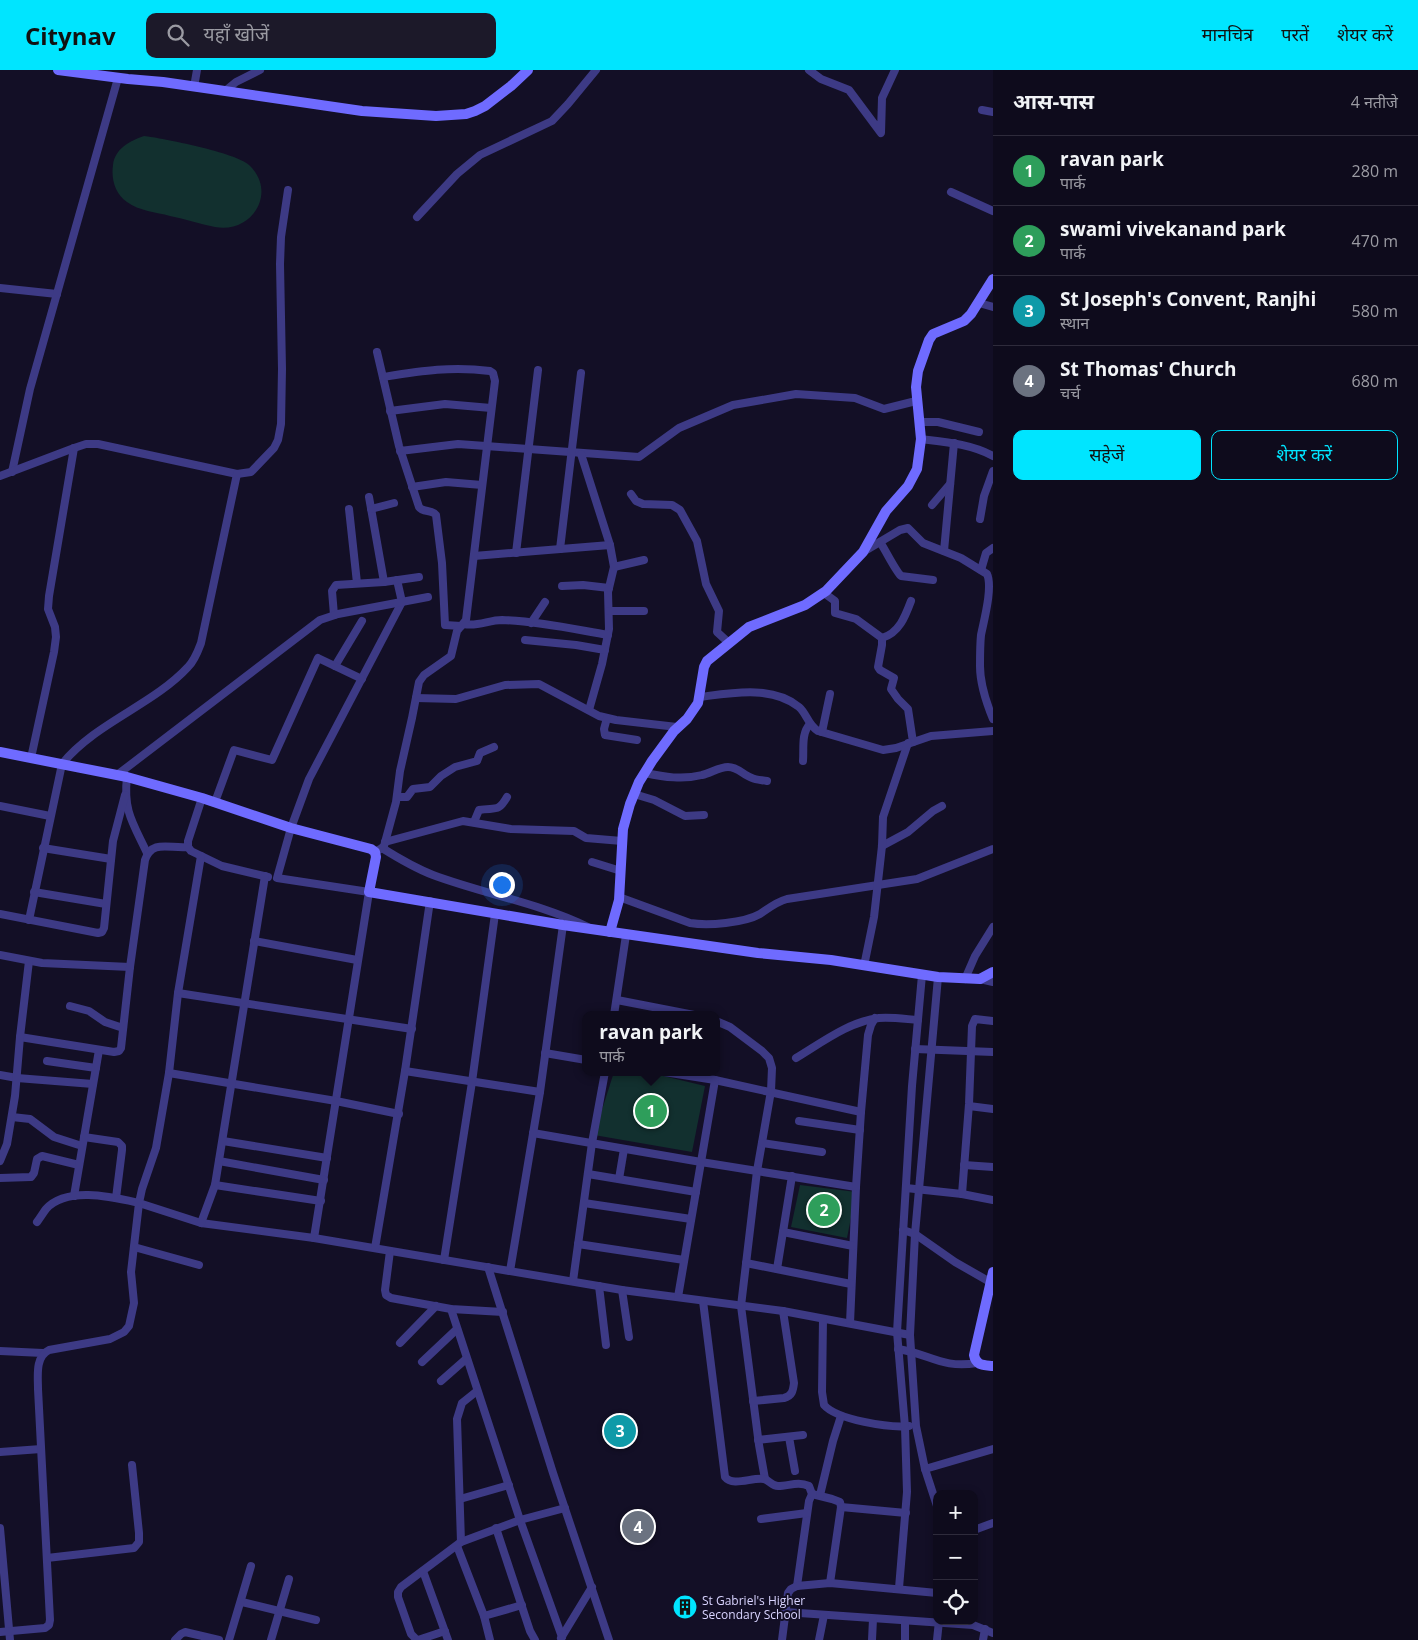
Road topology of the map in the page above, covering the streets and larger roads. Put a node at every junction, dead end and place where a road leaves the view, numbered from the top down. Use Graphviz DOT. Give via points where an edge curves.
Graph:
graph roads {
  1 [pos="63,70"];
  2 [pos="197,70"];
  3 [pos="260,70"];
  4 [pos="528,70"];
  5 [pos="596,70"];
  6 [pos="808,70"];
  7 [pos="895,70"];
  8 [pos="118,78"];
  9 [pos="194,87"];
  10 [pos="225,91"];
  11 [pos="982,110"];
  12 [pos="993,112"];
  13 [pos="288,190"];
  14 [pos="952,192"];
  15 [pos="993,211"];
  16 [pos="417,216"];
  17 [pos="993,279"];
  18 [pos="0,288"];
  19 [pos="56,294"];
  20 [pos="979,303"];
  21 [pos="993,307"];
  22 [pos="377,352"];
  23 [pos="538,370"];
  24 [pos="581,373"];
  25 [pos="383,377"];
  26 [pos="916,401"];
  27 [pos="491,408"];
  28 [pos="390,410"];
  29 [pos="919,422"];
  30 [pos="979,432"];
  31 [pos="921,440"];
  32 [pos="954,443"];
  33 [pos="486,446"];
  34 [pos="74,448"];
  35 [pos="528,448"];
  36 [pos="400,451"];
  37 [pos="572,453"];
  38 [pos="581,454"];
  39 [pos="993,456"];
  40 [pos="993,471"];
  41 [pos="12,472"];
  42 [pos="237,474"];
  43 [pos="0,476"];
  44 [pos="950,484"];
  45 [pos="482,485"];
  46 [pos="412,487"];
  47 [pos="631,494"];
  48 [pos="369,497"];
  49 [pos="394,503"];
  50 [pos="932,505"];
  51 [pos="349,509"];
  52 [pos="371,509"];
  53 [pos="980,519"];
  54 [pos="880,542"];
  55 [pos="610,545"];
  56 [pos="993,548"];
  57 [pos="560,549"];
  58 [pos="944,551"];
  59 [pos="864,552"];
  60 [pos="516,553"];
  61 [pos="474,556"];
  62 [pos="644,560"];
  63 [pos="614,567"];
  64 [pos="981,570"];
  65 [pos="419,577"];
  66 [pos="397,580"];
  67 [pos="933,580"];
  68 [pos="384,582"];
  69 [pos="357,583"];
  70 [pos="562,586"];
  71 [pos="608,588"];
  72 [pos="824,593"];
  73 [pos="991,594"];
  74 [pos="428,597"];
  75 [pos="911,601"];
  76 [pos="402,602"];
  77 [pos="545,602"];
  78 [pos="609,611"];
  79 [pos="644,611"];
  80 [pos="334,615"];
  81 [pos="362,621"];
  82 [pos="531,623"];
  83 [pos="462,625"];
  84 [pos="608,635"];
  85 [pos="882,638"];
  86 [pos="525,640"];
  87 [pos="729,643"];
  88 [pos="605,650"];
  89 [pos="335,666"];
  90 [pos="362,679"];
  91 [pos="830,694"];
  92 [pos="700,697"];
  93 [pos="416,698"];
  94 [pos="589,710"];
  95 [pos="607,718"];
  96 [pos="993,719"];
  97 [pos="810,724"];
  98 [pos="677,727"];
  99 [pos="993,731"];
  100 [pos="822,732"];
  101 [pos="637,740"];
  102 [pos="910,743"];
  103 [pos="494,747"];
  104 [pos="0,752"];
  105 [pos="31,758"];
  106 [pos="803,761"];
  107 [pos="62,764"];
  108 [pos="645,773"];
  109 [pos="122,776"];
  110 [pos="767,781"];
  111 [pos="634,794"];
  112 [pos="125,795"];
  113 [pos="397,797"];
  114 [pos="507,797"];
  115 [pos="202,798"];
  116 [pos="215,802"];
  117 [pos="0,806"];
  118 [pos="942,806"];
  119 [pos="704,815"];
  120 [pos="50,816"];
  121 [pos="474,822"];
  122 [pos="291,828"];
  123 [pos="622,841"];
  124 [pos="188,846"];
  125 [pos="882,846"];
  126 [pos="381,847"];
  127 [pos="43,848"];
  128 [pos="993,849"];
  129 [pos="148,853"];
  130 [pos="201,856"];
  131 [pos="111,859"];
  132 [pos="592,862"];
  133 [pos="621,871"];
  134 [pos="265,876"];
  135 [pos="277,878"];
  136 [pos="878,886"];
  137 [pos="34,892"];
  138 [pos="369,892"];
  139 [pos="619,897"];
  140 [pos="430,901"];
  141 [pos="106,904"];
  142 [pos="0,914"];
  143 [pos="495,914"];
  144 [pos="29,920"];
  145 [pos="563,925"];
  146 [pos="993,927"];
  147 [pos="594,930"];
  148 [pos="610,932"];
  149 [pos="626,934"];
  150 [pos="254,941"];
  151 [pos="0,955"];
  152 [pos="29,960"];
  153 [pos="358,960"];
  154 [pos="864,966"];
  155 [pos="130,967"];
  156 [pos="993,972"];
  157 [pos="922,975"];
  158 [pos="938,977"];
  159 [pos="965,979"];
  160 [pos="980,979"];
  161 [pos="993,982"];
  162 [pos="178,993"];
  163 [pos="617,1000"];
  164 [pos="245,1003"];
  165 [pos="70,1006"];
  166 [pos="615,1011"];
  167 [pos="673,1011"];
  168 [pos="875,1018"];
  169 [pos="350,1020"];
  170 [pos="918,1020"];
  171 [pos="993,1021"];
  172 [pos="720,1023"];
  173 [pos="123,1028"];
  174 [pos="412,1029"];
  175 [pos="20,1037"];
  176 [pos="915,1049"];
  177 [pos="99,1050"];
  178 [pos="930,1050"];
  179 [pos="972,1052"];
  180 [pos="993,1052"];
  181 [pos="545,1053"];
  182 [pos="796,1058"];
  183 [pos="582,1059"];
  184 [pos="47,1061"];
  185 [pos="96,1068"];
  186 [pos="405,1072"];
  187 [pos="169,1074"];
  188 [pos="0,1075"];
  189 [pos="604,1076"];
  190 [pos="690,1076"];
  191 [pos="17,1078"];
  192 [pos="715,1080"];
  193 [pos="472,1082"];
  194 [pos="232,1083"];
  195 [pos="93,1084"];
  196 [pos="912,1086"];
  197 [pos="927,1087"];
  198 [pos="540,1092"];
  199 [pos="771,1092"];
  200 [pos="336,1101"];
  201 [pos="969,1106"];
  202 [pos="993,1109"];
  203 [pos="861,1112"];
  204 [pos="399,1114"];
  205 [pos="910,1116"];
  206 [pos="12,1117"];
  207 [pos="925,1117"];
  208 [pos="799,1121"];
  209 [pos="860,1130"];
  210 [pos="533,1133"];
  211 [pos="84,1137"];
  212 [pos="4,1140"];
  213 [pos="222,1140"];
  214 [pos="762,1143"];
  215 [pos="592,1144"];
  216 [pos="82,1146"];
  217 [pos="908,1147"];
  218 [pos="624,1149"];
  219 [pos="922,1149"];
  220 [pos="822,1152"];
  221 [pos="327,1158"];
  222 [pos="0,1161"];
  223 [pos="219,1161"];
  224 [pos="702,1162"];
  225 [pos="79,1165"];
  226 [pos="964,1165"];
  227 [pos="993,1167"];
  228 [pos="757,1171"];
  229 [pos="588,1174"];
  230 [pos="792,1176"];
  231 [pos="0,1178"];
  232 [pos="619,1179"];
  233 [pos="324,1180"];
  234 [pos="215,1185"];
  235 [pos="856,1187"];
  236 [pos="906,1188"];
  237 [pos="919,1189"];
  238 [pos="696,1192"];
  239 [pos="962,1194"];
  240 [pos="74,1196"];
  241 [pos="116,1198"];
  242 [pos="993,1200"];
  243 [pos="320,1201"];
  244 [pos="584,1202"];
  245 [pos="139,1203"];
  246 [pos="691,1219"];
  247 [pos="37,1222"];
  248 [pos="201,1223"];
  249 [pos="903,1230"];
  250 [pos="783,1232"];
  251 [pos="915,1234"];
  252 [pos="314,1238"];
  253 [pos="578,1244"];
  254 [pos="134,1246"];
  255 [pos="852,1246"];
  256 [pos="375,1248"];
  257 [pos="390,1251"];
  258 [pos="444,1260"];
  259 [pos="684,1260"];
  260 [pos="746,1264"];
  261 [pos="200,1265"];
  262 [pos="488,1267"];
  263 [pos="777,1269"];
  264 [pos="510,1270"];
  265 [pos="993,1272"];
  266 [pos="573,1281"];
  267 [pos="990,1282"];
  268 [pos="851,1284"];
  269 [pos="599,1286"];
  270 [pos="622,1290"];
  271 [pos="678,1297"];
  272 [pos="702,1301"];
  273 [pos="436,1306"];
  274 [pos="741,1306"];
  275 [pos="451,1309"];
  276 [pos="783,1311"];
  277 [pos="503,1312"];
  278 [pos="823,1319"];
  279 [pos="850,1323"];
  280 [pos="457,1329"];
  281 [pos="897,1332"];
  282 [pos="910,1334"];
  283 [pos="630,1337"];
  284 [pos="400,1343"];
  285 [pos="606,1345"];
  286 [pos="898,1349"];
  287 [pos="0,1351"];
  288 [pos="911,1351"];
  289 [pos="42,1353"];
  290 [pos="466,1359"];
  291 [pos="422,1362"];
  292 [pos="977,1362"];
  293 [pos="993,1366"];
  294 [pos="441,1381"];
  295 [pos="477,1391"];
  296 [pos="753,1401"];
  297 [pos="841,1416"];
  298 [pos="905,1426"];
  299 [pos="916,1426"];
  300 [pos="803,1435"];
  301 [pos="789,1437"];
  302 [pos="758,1440"];
  303 [pos="41,1449"];
  304 [pos="993,1449"];
  305 [pos="0,1452"];
  306 [pos="132,1465"];
  307 [pos="925,1469"];
  308 [pos="795,1471"];
  309 [pos="765,1479"];
  310 [pos="509,1485"];
  311 [pos="933,1494"];
  312 [pos="816,1495"];
  313 [pos="460,1499"];
  314 [pos="841,1507"];
  315 [pos="565,1508"];
  316 [pos="807,1513"];
  317 [pos="906,1513"];
  318 [pos="761,1519"];
  319 [pos="520,1520"];
  320 [pos="993,1523"];
  321 [pos="0,1528"];
  322 [pos="496,1528"];
  323 [pos="978,1529"];
  324 [pos="459,1544"];
  325 [pos="47,1558"];
  326 [pos="251,1566"];
  327 [pos="424,1571"];
  328 [pos="289,1579"];
  329 [pos="830,1583"];
  330 [pos="797,1586"];
  331 [pos="592,1587"];
  332 [pos="899,1588"];
  333 [pos="933,1592"];
  334 [pos="242,1602"];
  335 [pos="522,1605"];
  336 [pos="280,1610"];
  337 [pos="785,1612"];
  338 [pos="824,1615"];
  339 [pos="484,1616"];
  340 [pos="873,1619"];
  341 [pos="316,1620"];
  342 [pos="905,1621"];
  343 [pos="933,1622"];
  344 [pos="938,1625"];
  345 [pos="973,1625"];
  346 [pos="984,1629"];
  347 [pos="9,1631"];
  348 [pos="445,1631"];
  349 [pos="0,1632"];
  350 [pos="993,1633"];
  351 [pos="561,1639"];
  352 [pos="10,1640"];
  353 [pos="175,1640"];
  354 [pos="219,1640"];
  355 [pos="229,1640"];
  356 [pos="271,1640"];
  357 [pos="417,1640"];
  358 [pos="448,1640"];
  359 [pos="490,1640"];
  360 [pos="535,1640"];
  361 [pos="608,1640"];
  362 [pos="782,1640"];
  363 [pos="819,1640"];
  364 [pos="872,1640"];
  365 [pos="905,1640"];
  366 [pos="937,1640"];
  367 [pos="983,1640"];
  1 -- 8 [label="street"];
  2 -- 9 [label="street"];
  3 -- 10 [label="street"];
  4 -- 10 [label="street" via="485,106 452,116 381,113"];
  5 -- 16 [label="street" via="552,121 480,155"];
  6 -- 7 [label="street" via="820,79 849,90 881,132 882,98"];
  8 -- 9 [label="street"];
  8 -- 19 [label="street"];
  9 -- 10 [label="street"];
  11 -- 12 [label="street"];
  13 -- 42 [label="street" via="280,264 281,424 274,448 251,472"];
  14 -- 15 [label="street"];
  17 -- 20 [label="street"];
  18 -- 19 [label="street"];
  19 -- 41 [label="street" via="30,388"];
  20 -- 21 [label="street"];
  20 -- 26 [label="street" via="964,321 939,330 929,340 918,370"];
  22 -- 25 [label="street"];
  23 -- 35 [label="street"];
  24 -- 37 [label="street"];
  25 -- 27 [label="street" via="440,368 490,372 495,381"];
  25 -- 28 [label="street"];
  26 -- 29 [label="street"];
  26 -- 38 [label="street" via="884,409 855,398 796,394 733,405 680,428 639,457"];
  27 -- 28 [label="street" via="445,404"];
  27 -- 33 [label="street"];
  28 -- 36 [label="street"];
  29 -- 30 [label="street" via="938,422"];
  29 -- 31 [label="street"];
  31 -- 32 [label="street"];
  31 -- 59 [label="street" via="914,478 886,511"];
  32 -- 39 [label="street"];
  32 -- 44 [label="street"];
  33 -- 35 [label="street"];
  33 -- 36 [label="street" via="445,444"];
  33 -- 45 [label="street"];
  34 -- 41 [label="street"];
  34 -- 42 [label="street" via="98,444"];
  34 -- 105 [label="street" via="49,596 48,609 56,637 54,652"];
  35 -- 37 [label="street"];
  35 -- 60 [label="street"];
  36 -- 46 [label="street"];
  37 -- 38 [label="street"];
  37 -- 57 [label="street"];
  38 -- 55 [label="street"];
  40 -- 53 [label="street"];
  41 -- 43 [label="street"];
  42 -- 107 [label="street" via="197,654 172,682 79,746"];
  44 -- 50 [label="street"];
  44 -- 58 [label="street"];
  45 -- 46 [label="street" via="446,482"];
  45 -- 61 [label="street"];
  46 -- 83 [label="street" via="420,509 436,515 446,625"];
  47 -- 87 [label="street" via="643,504 672,505 680,510 696,541 706,584 719,611 718,632"];
  48 -- 52 [label="street"];
  49 -- 52 [label="street"];
  51 -- 69 [label="street"];
  52 -- 68 [label="street"];
  54 -- 58 [label="street" via="908,528 922,543"];
  54 -- 59 [label="street"];
  54 -- 67 [label="street" via="901,576"];
  55 -- 57 [label="street"];
  55 -- 63 [label="street"];
  56 -- 64 [label="street" via="986,553"];
  57 -- 60 [label="street"];
  58 -- 64 [label="street"];
  59 -- 72 [label="street"];
  60 -- 61 [label="street"];
  61 -- 83 [label="street" via="467,617"];
  62 -- 63 [label="street"];
  63 -- 71 [label="street"];
  64 -- 73 [label="street" via="990,578"];
  65 -- 66 [label="street"];
  66 -- 68 [label="street"];
  66 -- 76 [label="street"];
  68 -- 69 [label="street"];
  69 -- 80 [label="street" via="333,588"];
  70 -- 71 [label="street"];
  71 -- 78 [label="street"];
  72 -- 85 [label="street" via="835,601 835,613 856,619"];
  72 -- 87 [label="street" via="805,605 749,627"];
  73 -- 96 [label="street" via="981,637 980,668"];
  74 -- 76 [label="street"];
  75 -- 85 [label="street" via="899,626"];
  76 -- 80 [label="street"];
  76 -- 90 [label="street"];
  77 -- 82 [label="street"];
  78 -- 79 [label="street"];
  78 -- 84 [label="street"];
  80 -- 109 [label="street" via="320,620"];
  81 -- 89 [label="street"];
  82 -- 83 [label="street" via="501,620"];
  82 -- 84 [label="street"];
  83 -- 93 [label="street" via="457,631 451,656 422,677"];
  84 -- 88 [label="street"];
  85 -- 102 [label="street" via="878,667 894,678 891,689 908,708"];
  86 -- 88 [label="street"];
  87 -- 92 [label="street" via="707,662"];
  88 -- 94 [label="street"];
  89 -- 90 [label="street"];
  89 -- 116 [label="street" via="320,658 316,660 272,760 237,749 232,751"];
  90 -- 122 [label="street" via="309,779"];
  91 -- 100 [label="street"];
  92 -- 97 [label="street" via="743,692 778,696 800,708"];
  92 -- 98 [label="street" via="692,712"];
  93 -- 94 [label="street" via="456,699 505,685 534,683 548,687"];
  93 -- 113 [label="street"];
  94 -- 95 [label="street"];
  95 -- 98 [label="street"];
  95 -- 101 [label="street" via="605,735"];
  97 -- 100 [label="street"];
  97 -- 106 [label="street" via="804,735"];
  98 -- 108 [label="street"];
  99 -- 102 [label="street" via="931,736"];
  100 -- 102 [label="street" via="883,750"];
  102 -- 125 [label="street" via="885,811"];
  103 -- 113 [label="street" via="480,752 477,761 455,767 430,787 413,789 407,798"];
  104 -- 105 [label="street"];
  105 -- 107 [label="street"];
  107 -- 109 [label="street"];
  107 -- 120 [label="street"];
  108 -- 110 [label="street" via="682,778 730,767 751,778"];
  108 -- 111 [label="street"];
  109 -- 112 [label="street"];
  109 -- 115 [label="street"];
  111 -- 119 [label="street" via="688,817"];
  111 -- 123 [label="street"];
  112 -- 129 [label="street" via="129,815"];
  112 -- 131 [label="street"];
  113 -- 126 [label="street"];
  114 -- 121 [label="street" via="499,808 479,810"];
  115 -- 116 [label="street"];
  115 -- 124 [label="street"];
  116 -- 122 [label="street"];
  117 -- 120 [label="street"];
  118 -- 125 [label="street" via="908,832"];
  120 -- 127 [label="street"];
  121 -- 123 [label="street" via="511,830 574,831 586,838"];
  121 -- 126 [label="street" via="457,822"];
  122 -- 126 [label="street"];
  122 -- 135 [label="street"];
  123 -- 133 [label="street"];
  124 -- 129 [label="street" via="152,848"];
  124 -- 130 [label="street"];
  125 -- 136 [label="street"];
  126 -- 138 [label="street"];
  126 -- 147 [label="street" via="432,875 564,916"];
  127 -- 131 [label="street"];
  127 -- 137 [label="street"];
  128 -- 136 [label="street" via="917,879"];
  129 -- 155 [label="street"];
  130 -- 134 [label="street" via="222,866"];
  130 -- 162 [label="street"];
  131 -- 141 [label="street"];
  132 -- 133 [label="street"];
  133 -- 139 [label="street"];
  134 -- 135 [label="street"];
  134 -- 150 [label="street"];
  135 -- 138 [label="street"];
  136 -- 139 [label="street" via="787,899 752,917 700,924 681,921"];
  136 -- 154 [label="street"];
  137 -- 141 [label="street"];
  137 -- 144 [label="street"];
  138 -- 140 [label="street"];
  138 -- 153 [label="street"];
  139 -- 148 [label="street"];
  140 -- 143 [label="street"];
  140 -- 174 [label="street"];
  141 -- 144 [label="street" via="104,928 98,933"];
  142 -- 144 [label="street"];
  143 -- 145 [label="street"];
  143 -- 193 [label="street"];
  145 -- 147 [label="street"];
  145 -- 181 [label="street"];
  146 -- 159 [label="street"];
  147 -- 148 [label="street"];
  148 -- 149 [label="street"];
  149 -- 154 [label="street"];
  149 -- 163 [label="street"];
  150 -- 153 [label="street"];
  150 -- 164 [label="street"];
  151 -- 152 [label="street"];
  152 -- 155 [label="street"];
  152 -- 175 [label="street"];
  153 -- 169 [label="street"];
  154 -- 157 [label="street"];
  155 -- 173 [label="street"];
  156 -- 160 [label="street"];
  157 -- 158 [label="street"];
  157 -- 170 [label="street"];
  158 -- 159 [label="street"];
  158 -- 178 [label="street"];
  159 -- 160 [label="street"];
  160 -- 161 [label="street"];
  162 -- 164 [label="street"];
  162 -- 187 [label="street"];
  163 -- 166 [label="street"];
  163 -- 167 [label="street"];
  164 -- 169 [label="street"];
  164 -- 194 [label="street"];
  165 -- 173 [label="street"];
  168 -- 170 [label="street"];
  168 -- 182 [label="street" via="845,1028"];
  168 -- 203 [label="street" via="868,1035"];
  169 -- 174 [label="street"];
  169 -- 200 [label="street"];
  170 -- 176 [label="street"];
  171 -- 179 [label="street" via="978,1019 973,1022"];
  172 -- 199 [label="street" via="744,1036 769,1058"];
  173 -- 177 [label="street" via="119,1051"];
  174 -- 186 [label="street"];
  175 -- 177 [label="street"];
  175 -- 191 [label="street"];
  176 -- 178 [label="street"];
  176 -- 196 [label="street"];
  177 -- 185 [label="street"];
  178 -- 179 [label="street"];
  178 -- 197 [label="street"];
  179 -- 180 [label="street"];
  179 -- 201 [label="street"];
  181 -- 183 [label="street"];
  181 -- 198 [label="street"];
  184 -- 185 [label="street"];
  185 -- 195 [label="street"];
  186 -- 193 [label="street"];
  186 -- 204 [label="street"];
  187 -- 194 [label="street"];
  187 -- 245 [label="street" via="156,1148"];
  188 -- 191 [label="street"];
  189 -- 215 [label="street"];
  190 -- 192 [label="street"];
  191 -- 195 [label="street"];
  191 -- 206 [label="street"];
  192 -- 199 [label="street"];
  192 -- 224 [label="street"];
  193 -- 198 [label="street"];
  193 -- 258 [label="street"];
  194 -- 200 [label="street"];
  194 -- 213 [label="street"];
  195 -- 211 [label="street"];
  196 -- 197 [label="street"];
  196 -- 205 [label="street"];
  197 -- 207 [label="street"];
  198 -- 210 [label="street"];
  199 -- 203 [label="street"];
  199 -- 214 [label="street"];
  200 -- 204 [label="street"];
  200 -- 221 [label="street"];
  201 -- 202 [label="street"];
  201 -- 226 [label="street"];
  203 -- 209 [label="street"];
  204 -- 256 [label="street"];
  205 -- 207 [label="street"];
  205 -- 217 [label="street"];
  206 -- 212 [label="street"];
  206 -- 216 [label="street" via="30,1119 54,1137"];
  207 -- 219 [label="street"];
  208 -- 209 [label="street"];
  209 -- 235 [label="street"];
  210 -- 215 [label="street"];
  210 -- 264 [label="street"];
  211 -- 216 [label="street"];
  211 -- 241 [label="street" via="118,1142 122,1146"];
  212 -- 222 [label="street"];
  213 -- 221 [label="street"];
  213 -- 223 [label="street"];
  214 -- 220 [label="street"];
  214 -- 228 [label="street"];
  215 -- 218 [label="street"];
  215 -- 229 [label="street"];
  216 -- 225 [label="street"];
  217 -- 219 [label="street"];
  217 -- 236 [label="street"];
  218 -- 224 [label="street"];
  218 -- 232 [label="street"];
  219 -- 237 [label="street"];
  221 -- 233 [label="street"];
  223 -- 233 [label="street"];
  223 -- 234 [label="street"];
  224 -- 228 [label="street"];
  224 -- 238 [label="street"];
  225 -- 231 [label="street" via="42,1156 37,1159 31,1177"];
  225 -- 240 [label="street"];
  226 -- 227 [label="street"];
  226 -- 239 [label="street"];
  228 -- 230 [label="street"];
  228 -- 260 [label="street"];
  229 -- 232 [label="street"];
  229 -- 244 [label="street"];
  230 -- 235 [label="street"];
  230 -- 250 [label="street"];
  232 -- 238 [label="street"];
  233 -- 243 [label="street"];
  234 -- 243 [label="street"];
  234 -- 248 [label="street"];
  235 -- 255 [label="street"];
  236 -- 237 [label="street"];
  236 -- 249 [label="street"];
  237 -- 239 [label="street"];
  237 -- 251 [label="street"];
  238 -- 246 [label="street"];
  239 -- 242 [label="street"];
  240 -- 241 [label="street"];
  240 -- 247 [label="street" via="47,1208"];
  241 -- 245 [label="street"];
  243 -- 252 [label="street"];
  244 -- 246 [label="street"];
  244 -- 253 [label="street"];
  245 -- 248 [label="street"];
  245 -- 254 [label="street"];
  246 -- 259 [label="street"];
  248 -- 252 [label="street"];
  249 -- 251 [label="street"];
  249 -- 281 [label="street"];
  250 -- 255 [label="street"];
  250 -- 263 [label="street"];
  251 -- 267 [label="street"];
  251 -- 282 [label="street"];
  252 -- 256 [label="street"];
  253 -- 259 [label="street"];
  253 -- 266 [label="street"];
  254 -- 261 [label="street"];
  254 -- 289 [label="street" via="131,1272 134,1307 130,1326 118,1336"];
  255 -- 268 [label="street"];
  256 -- 257 [label="street"];
  257 -- 258 [label="street"];
  257 -- 273 [label="street" via="386,1295"];
  258 -- 262 [label="street"];
  259 -- 271 [label="street"];
  260 -- 263 [label="street"];
  260 -- 274 [label="street"];
  262 -- 264 [label="street"];
  262 -- 277 [label="street"];
  263 -- 268 [label="street"];
  264 -- 266 [label="street"];
  265 -- 267 [label="street"];
  266 -- 269 [label="street"];
  267 -- 292 [label="street" via="974,1355"];
  268 -- 279 [label="street"];
  269 -- 270 [label="street"];
  269 -- 285 [label="street"];
  270 -- 271 [label="street"];
  270 -- 283 [label="street"];
  271 -- 272 [label="street"];
  272 -- 274 [label="street"];
  272 -- 309 [label="street" via="725,1477 729,1481"];
  273 -- 275 [label="street"];
  273 -- 284 [label="street"];
  274 -- 276 [label="street"];
  274 -- 296 [label="street"];
  275 -- 277 [label="street"];
  275 -- 280 [label="street"];
  276 -- 278 [label="street"];
  276 -- 296 [label="street" via="794,1383 792,1393 784,1398"];
  277 -- 315 [label="street"];
  278 -- 279 [label="street"];
  278 -- 297 [label="street" via="823,1401 827,1409"];
  279 -- 281 [label="street"];
  280 -- 290 [label="street"];
  280 -- 291 [label="street"];
  281 -- 282 [label="street"];
  281 -- 286 [label="street"];
  282 -- 288 [label="street"];
  286 -- 288 [label="street"];
  286 -- 298 [label="street"];
  287 -- 289 [label="street"];
  288 -- 292 [label="street" via="945,1364"];
  288 -- 299 [label="street"];
  289 -- 303 [label="street" via="38,1389"];
  290 -- 294 [label="street"];
  290 -- 295 [label="street"];
  292 -- 293 [label="street"];
  295 -- 310 [label="street"];
  295 -- 313 [label="street" via="462,1403 458,1412"];
  296 -- 302 [label="street"];
  297 -- 298 [label="street"];
  297 -- 312 [label="street"];
  298 -- 299 [label="street"];
  298 -- 317 [label="street"];
  299 -- 307 [label="street"];
  300 -- 301 [label="street"];
  301 -- 302 [label="street"];
  301 -- 308 [label="street"];
  302 -- 309 [label="street"];
  303 -- 305 [label="street"];
  303 -- 325 [label="street"];
  304 -- 307 [label="street"];
  306 -- 325 [label="street" via="139,1533 134,1548"];
  307 -- 311 [label="street"];
  309 -- 312 [label="street" via="778,1486 804,1484"];
  310 -- 313 [label="street"];
  310 -- 319 [label="street"];
  312 -- 314 [label="street" via="837,1500"];
  312 -- 316 [label="street" via="809,1502"];
  313 -- 324 [label="street"];
  314 -- 317 [label="street"];
  314 -- 329 [label="street"];
  315 -- 319 [label="street"];
  315 -- 331 [label="street"];
  316 -- 318 [label="street"];
  316 -- 330 [label="street"];
  317 -- 332 [label="street"];
  319 -- 322 [label="street"];
  319 -- 351 [label="street"];
  320 -- 323 [label="street"];
  321 -- 347 [label="street"];
  322 -- 324 [label="street"];
  322 -- 335 [label="street"];
  324 -- 327 [label="street"];
  324 -- 339 [label="street"];
  325 -- 347 [label="street" via="49,1625"];
  326 -- 334 [label="street"];
  327 -- 348 [label="street"];
  327 -- 357 [label="street" via="398,1592 411,1634"];
  328 -- 336 [label="street"];
  329 -- 330 [label="street"];
  329 -- 332 [label="street"];
  330 -- 337 [label="street" via="788,1593"];
  331 -- 351 [label="street"];
  331 -- 361 [label="street"];
  332 -- 333 [label="street"];
  334 -- 336 [label="street"];
  334 -- 355 [label="street"];
  335 -- 339 [label="street"];
  335 -- 360 [label="street"];
  336 -- 341 [label="street"];
  336 -- 356 [label="street"];
  337 -- 338 [label="street"];
  337 -- 362 [label="street"];
  338 -- 340 [label="street"];
  338 -- 363 [label="street"];
  339 -- 359 [label="street"];
  340 -- 342 [label="street"];
  340 -- 364 [label="street"];
  342 -- 343 [label="street"];
  342 -- 365 [label="street"];
  344 -- 366 [label="street"];
  345 -- 346 [label="street"];
  346 -- 350 [label="street"];
  346 -- 367 [label="street"];
  347 -- 349 [label="street"];
  347 -- 352 [label="street"];
  348 -- 357 [label="street"];
  348 -- 358 [label="street"];
  353 -- 354 [label="street" via="185,1632"];
}
